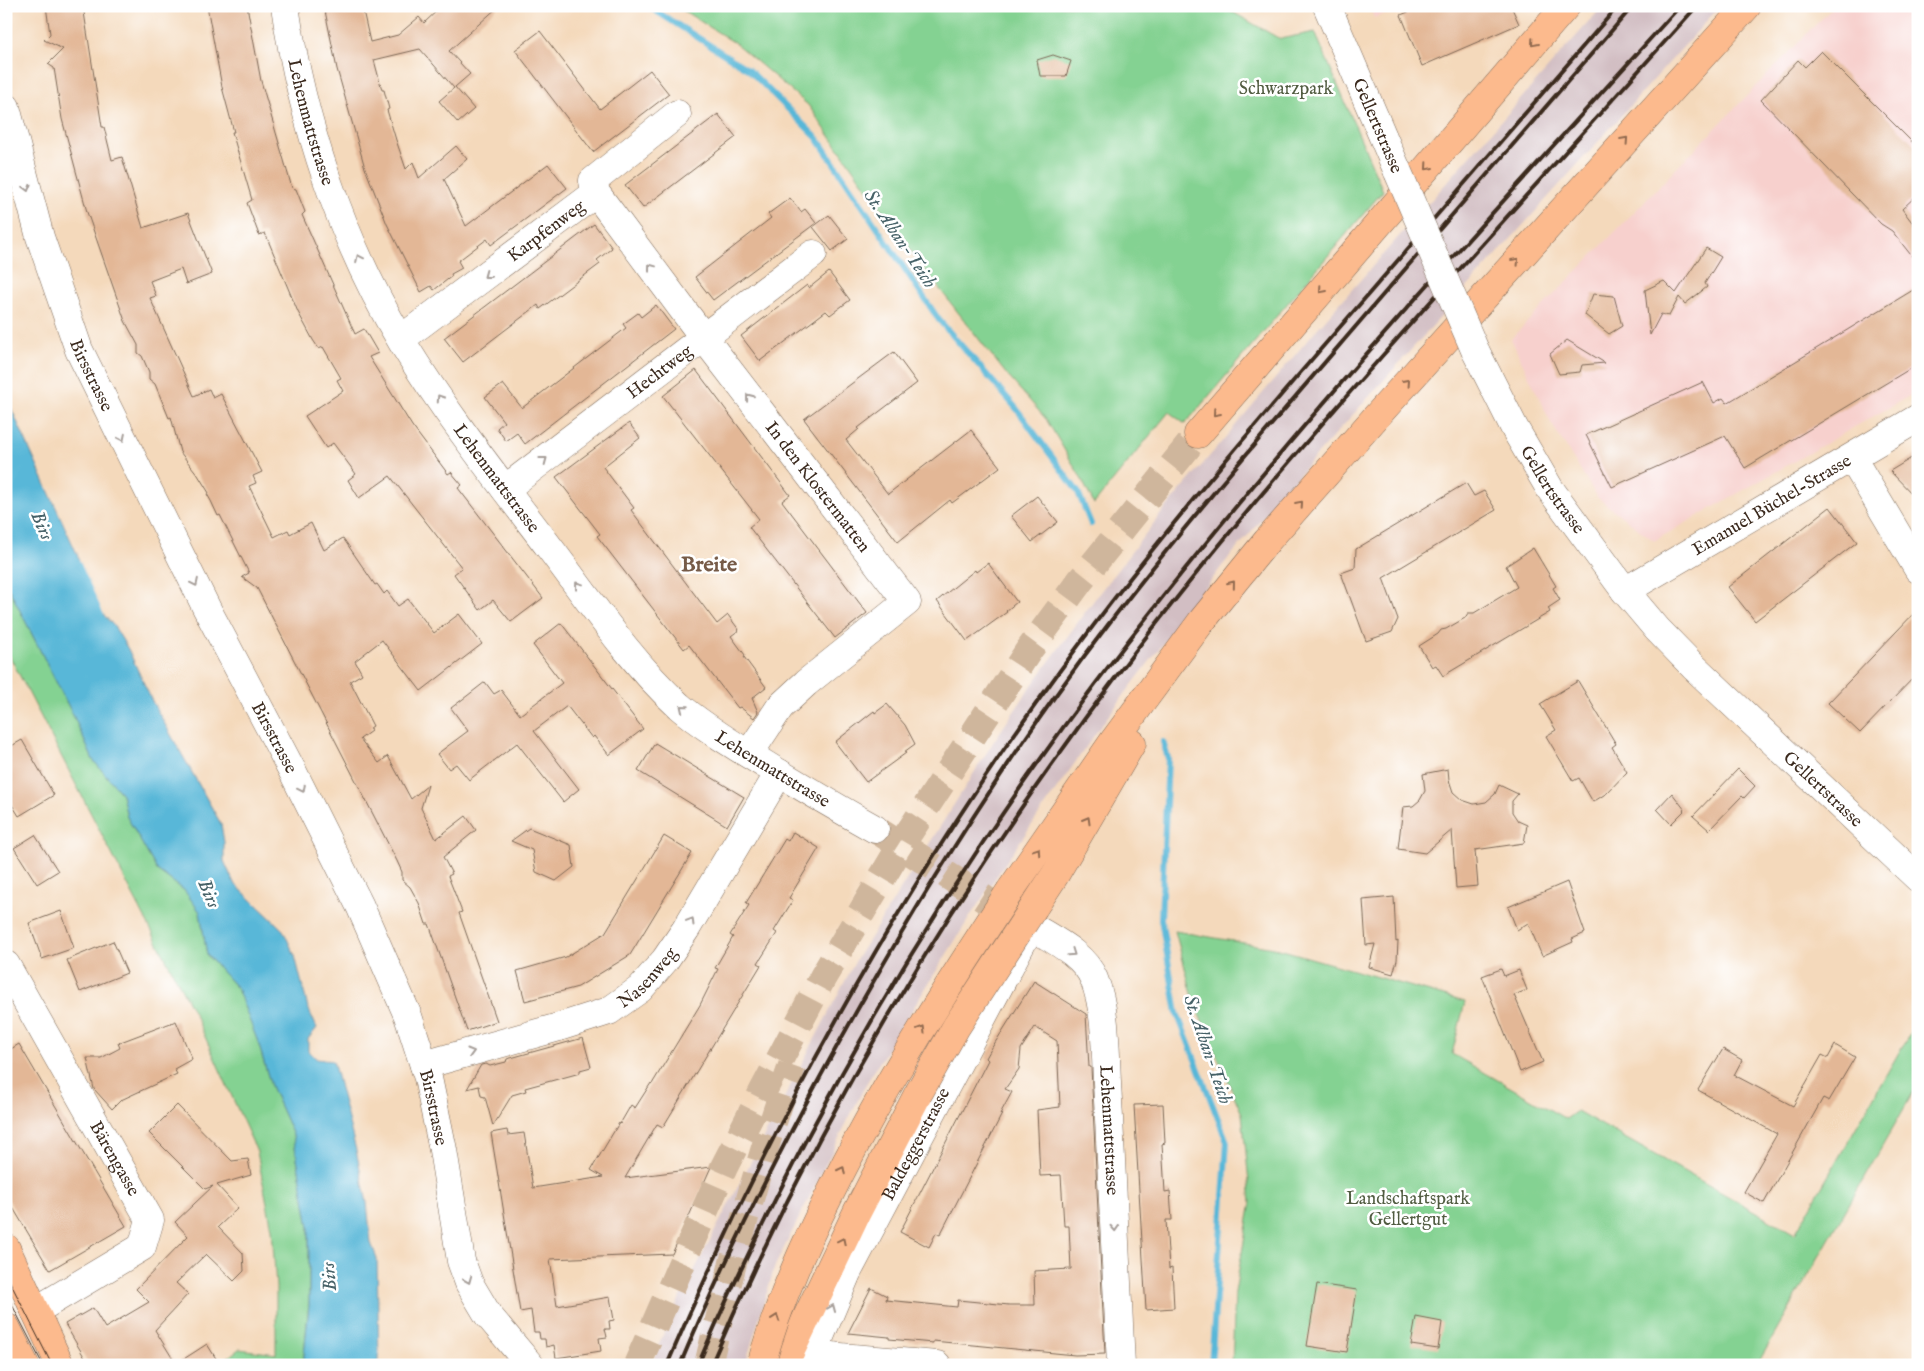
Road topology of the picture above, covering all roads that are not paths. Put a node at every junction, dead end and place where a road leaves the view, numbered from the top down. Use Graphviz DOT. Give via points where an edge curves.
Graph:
graph roads {
  1 [pos="285,6"];
  2 [pos="1328,6"];
  3 [pos="1566,6"];
  4 [pos="1747,6"];
  5 [pos="6,107"];
  6 [pos="677,114"];
  7 [pos="596,193"];
  8 [pos="812,254"];
  9 [pos="704,338"];
  10 [pos="401,339"];
  11 [pos="1918,418"];
  12 [pos="1198,434"];
  13 [pos="1852,458"];
  14 [pos="505,489"];
  15 [pos="1918,569"];
  16 [pos="1625,592"];
  17 [pos="1202,622"];
  18 [pos="749,754"];
  19 [pos="779,773"];
  20 [pos="875,829"];
  21 [pos="1918,878"];
  22 [pos="1033,917"];
  23 [pos="6,965"];
  24 [pos="424,1065"];
  25 [pos="6,1248"];
  26 [pos="35,1311"];
  27 [pos="6,1327"];
  28 [pos="810,1359"];
  29 [pos="25,1365"];
  30 [pos="60,1365"];
  31 [pos="530,1365"];
  32 [pos="761,1365"];
  33 [pos="784,1365"];
  34 [pos="937,1365"];
  35 [pos="1121,1365"];
  10 -- 1 [label="street, Lehenmattstrasse, one-way" via="355,251 336,201 299,83"];
  2 -- 16 [label="street, Gellertstrasse, bridge" via="1475,350 1515,429 1550,489"];
  3 -- 12 [label="main road, one-way"];
  17 -- 4 [label="main road, one-way" via="1375,418"];
  5 -- 24 [label="street, Birsstrasse, one-way" via="40,237 79,350 207,609 360,906 408,1016"];
  6 -- 7 [label="street, Karpfenweg" via="593,181"];
  9 -- 7 [label="street, In den Klostermatten, one-way"];
  7 -- 10 [label="street, Karpfenweg, one-way"];
  8 -- 9 [label="street, Hechtweg"];
  14 -- 9 [label="street, Hechtweg, one-way"];
  18 -- 9 [label="street, In den Klostermatten, one-way" via="780,707 907,602"];
  14 -- 10 [label="street, Lehenmattstrasse, one-way"];
  11 -- 13 [label="street, Emanuel Büchel-Strasse"];
  13 -- 15 [label="street"];
  13 -- 16 [label="street, Emanuel Büchel-Strasse"];
  18 -- 14 [label="street, Lehenmattstrasse, one-way" via="680,706 658,684 620,640"];
  16 -- 21 [label="street, Gellertstrasse" via="1694,667"];
  22 -- 17 [label="main road, one-way"];
  32 -- 17 [label="main road, one-way, bridge" via="803,1249 854,1146 927,1020 1109,747"];
  18 -- 19 [label="street, Lehenmattstrasse"];
  19 -- 20 [label="street, Lehenmattstrasse"];
  24 -- 19 [label="street, Nasenweg, one-way" via="609,1011 640,989 686,929"];
  28 -- 22 [label="street, Baldeggerstrasse, one-way" via="847,1273"];
  33 -- 22 [label="main road, one-way, bridge" via="918,1094 956,1027"];
  22 -- 35 [label="street, Lehenmattstrasse, one-way" via="1087,968 1094,979 1102,1015"];
  23 -- 26 [label="street, Bärengasse" via="150,1220 142,1247"];
  24 -- 31 [label="street, Birsstrasse, one-way" via="443,1150 461,1261 469,1283 488,1315"];
  25 -- 26 [label="main road"];
  26 -- 30 [label="main road"];
  27 -- 29 [label="main road"];
  28 -- 34 [label="street"];
}
